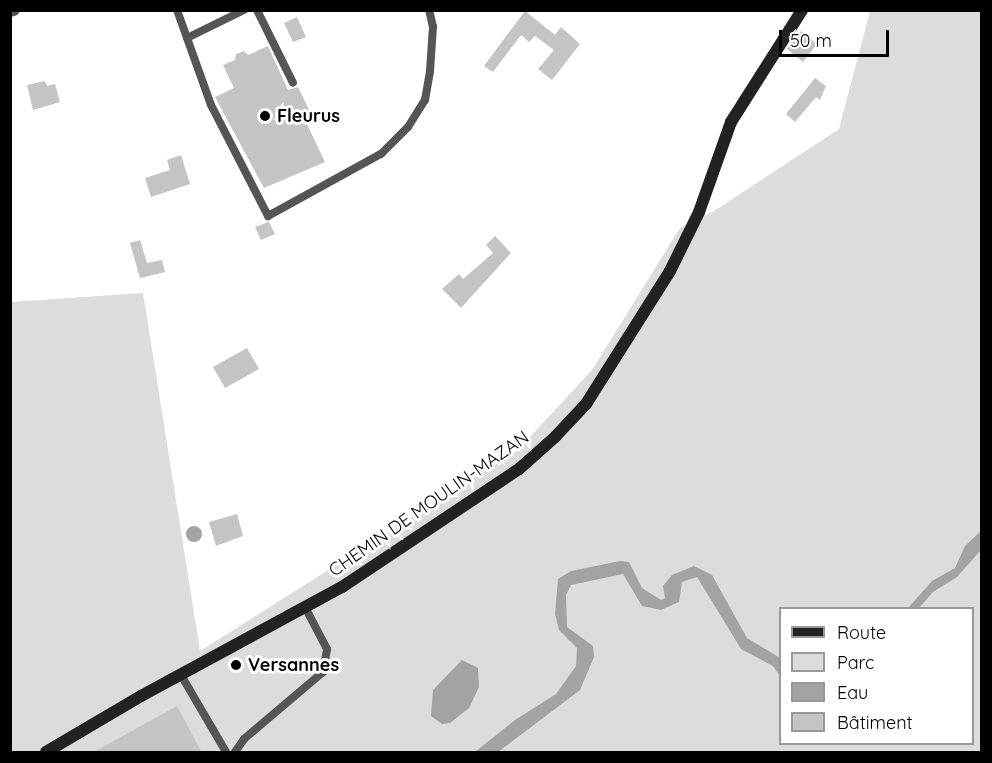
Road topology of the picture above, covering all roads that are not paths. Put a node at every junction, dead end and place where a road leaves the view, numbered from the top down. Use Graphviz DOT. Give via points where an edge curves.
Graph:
graph roads {
  1 [pos="177,10"];
  2 [pos="244,10"];
  3 [pos="257,10"];
  4 [pos="429,10"];
  5 [pos="802,10"];
  6 [pos="187,38"];
  7 [pos="293,83"];
  8 [pos="306,609"];
  9 [pos="181,675"];
  10 [pos="46,753"];
  11 [pos="226,753"];
  12 [pos="235,753"];
  1 -- 6 [label="lane"];
  2 -- 6 [label="lane"];
  3 -- 7 [label="lane"];
  4 -- 6 [label="lane" via="433,27 425,100 408,127 381,154 268,216 211,105"];
  5 -- 8 [label="street, CHEMIN DE MOULIN-MAZAN" via="731,122 699,212 670,271 586,404 519,469"];
  8 -- 9 [label="street, CHEMIN DE MOULIN-MAZAN"];
  8 -- 12 [label="lane" via="327,649 323,672 244,739"];
  9 -- 10 [label="street, CHEMIN DE MOULIN-MAZAN"];
  9 -- 11 [label="lane"];
}
